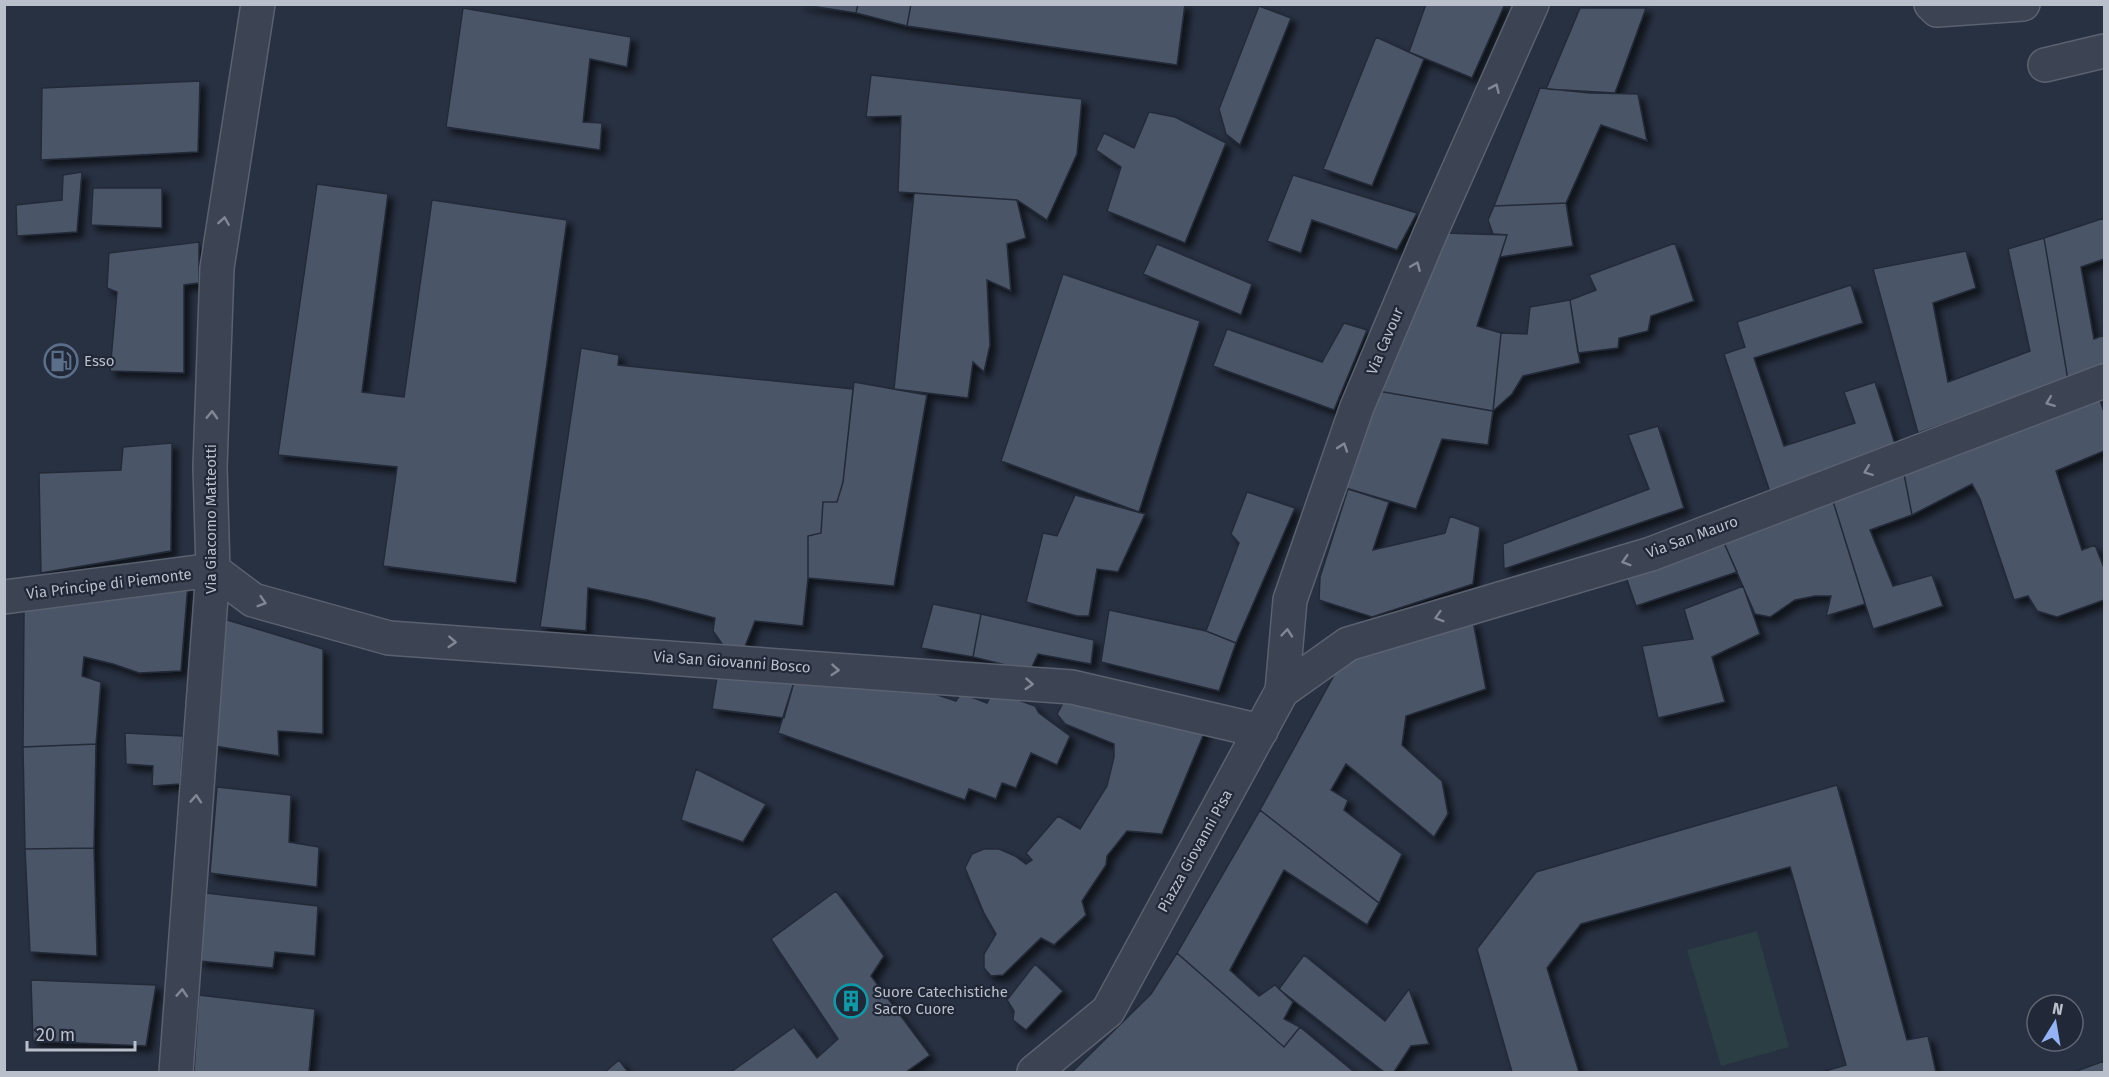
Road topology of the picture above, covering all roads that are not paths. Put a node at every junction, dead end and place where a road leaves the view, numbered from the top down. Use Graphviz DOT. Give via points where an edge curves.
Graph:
graph roads {
  1 [pos="258,4"];
  2 [pos="1532,4"];
  3 [pos="1931,4"];
  4 [pos="2023,4"];
  5 [pos="2104,51"];
  6 [pos="2044,65"];
  7 [pos="2104,381"];
  8 [pos="213,570"];
  9 [pos="4,597"];
  10 [pos="1282,691"];
  11 [pos="1261,731"];
  12 [pos="176,1072"];
  13 [pos="1034,1072"];
  8 -- 1 [label="street, Via Giacomo Matteotti, one-way" via="210,467 217,268"];
  10 -- 2 [label="street, Via Cavour, one-way" via="1290,600 1357,407"];
  3 -- 4 [label="street" via="1937,10"];
  5 -- 6 [label="street"];
  7 -- 10 [label="street, Via San Mauro, one-way" via="1651,554 1348,644"];
  8 -- 9 [label="street, Via Principe di Piemonte"];
  8 -- 11 [label="street, Via San Giovanni Bosco, one-way" via="253,600 389,638 1072,687"];
  12 -- 8 [label="street, Via Giacomo Matteotti, one-way"];
  10 -- 11 [label="street, Piazza Giovanni Pisa"];
  11 -- 13 [label="street, Piazza Giovanni Pisa" via="1108,1011"];
}
